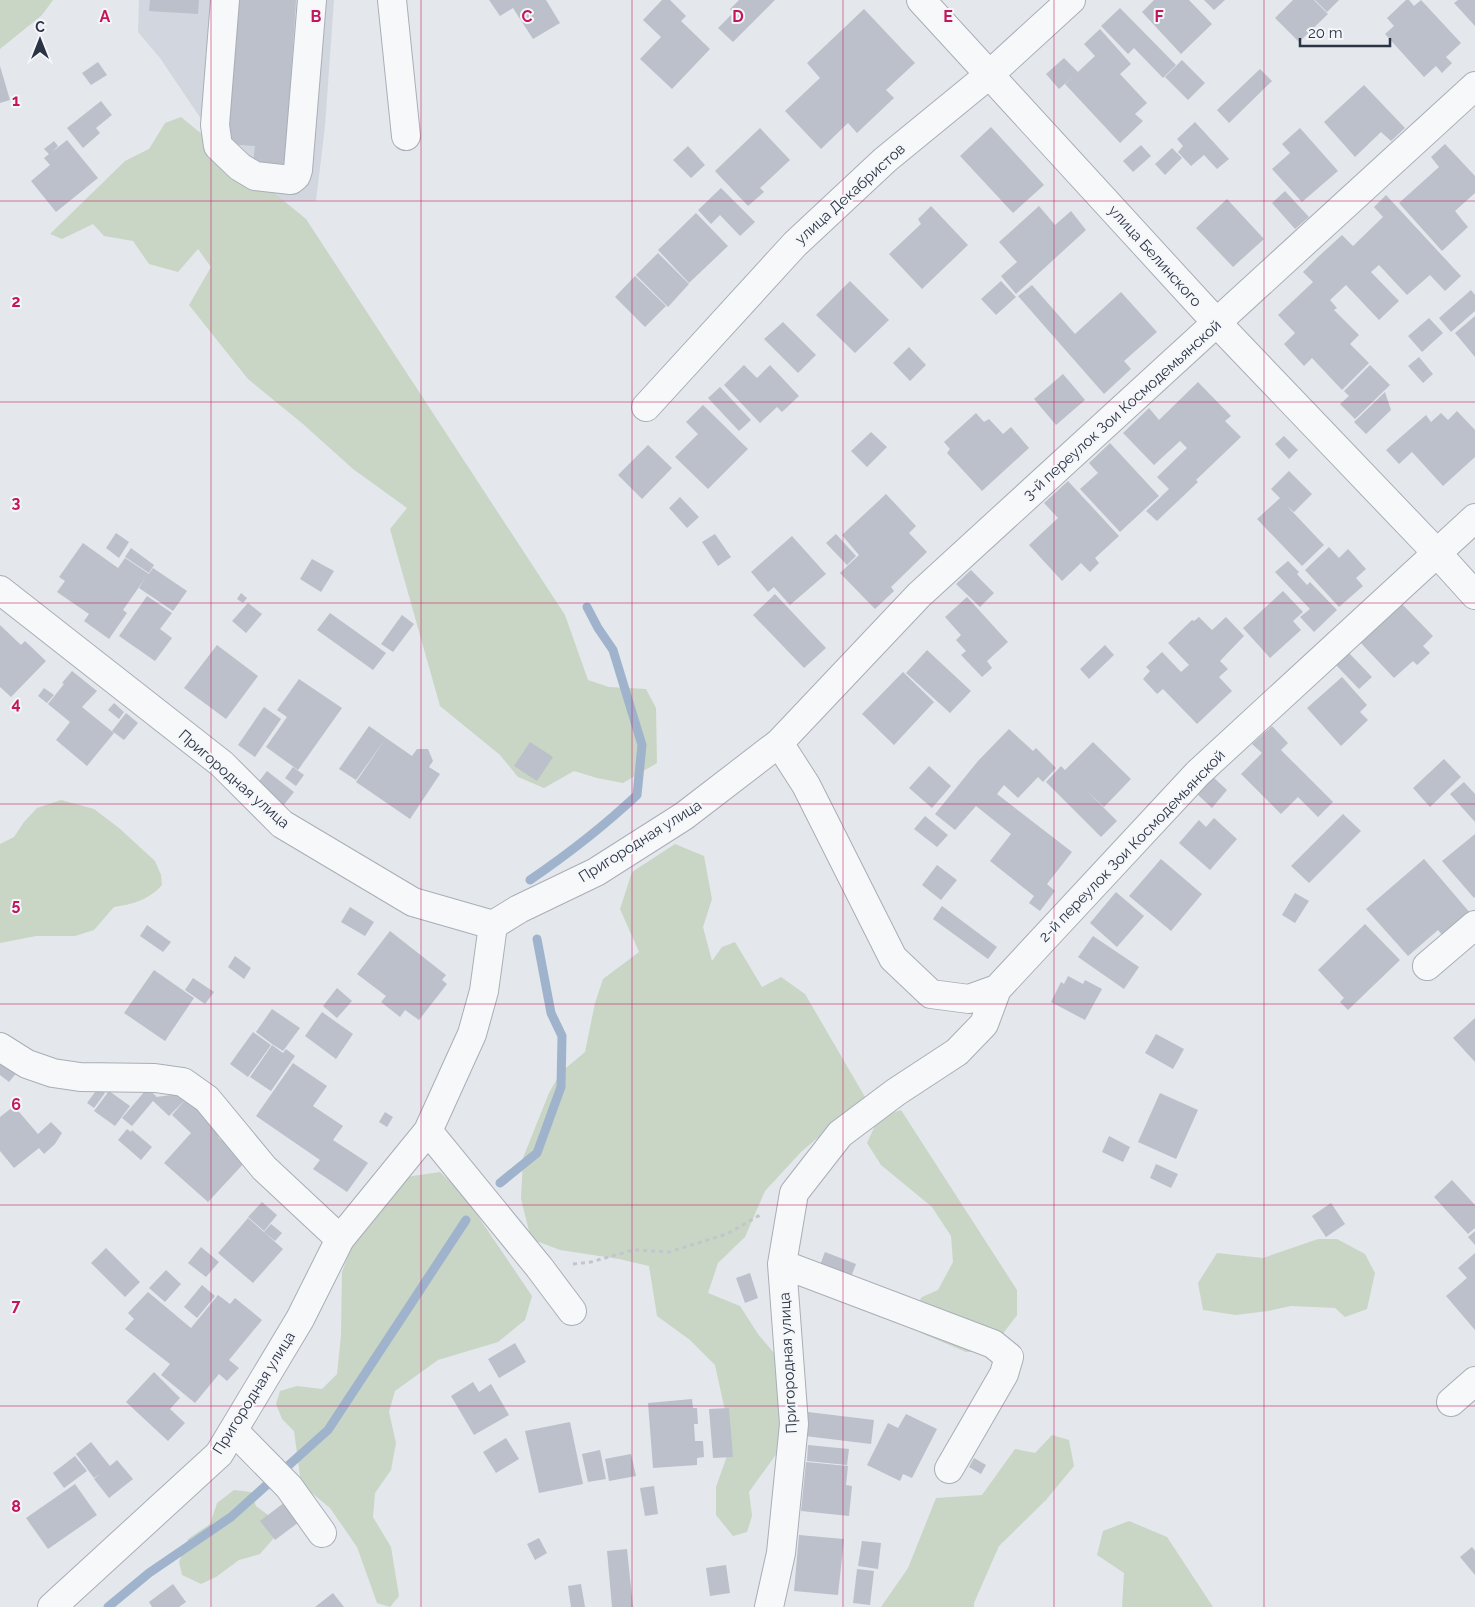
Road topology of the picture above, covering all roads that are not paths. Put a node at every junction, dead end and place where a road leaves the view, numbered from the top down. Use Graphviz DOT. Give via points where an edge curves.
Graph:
graph roads {
  1 [pos="225,0"];
  2 [pos="312,0"];
  3 [pos="392,0"];
  4 [pos="921,0"];
  5 [pos="1071,0"];
  6 [pos="990,74"];
  7 [pos="1475,86"];
  8 [pos="406,136"];
  9 [pos="1217,323"];
  10 [pos="646,407"];
  11 [pos="1475,518"];
  12 [pos="1436,552"];
  13 [pos="0,590"];
  14 [pos="1475,596"];
  15 [pos="779,743"];
  16 [pos="1475,924"];
  17 [pos="493,925"];
  18 [pos="1427,966"];
  19 [pos="997,989"];
  20 [pos="0,1047"];
  21 [pos="428,1132"];
  22 [pos="840,1134"];
  23 [pos="340,1239"];
  24 [pos="782,1264"];
  25 [pos="572,1311"];
  26 [pos="1475,1381"];
  27 [pos="1451,1402"];
  28 [pos="234,1431"];
  29 [pos="949,1470"];
  30 [pos="322,1533"];
  31 [pos="52,1607"];
  32 [pos="769,1607"];
  1 -- 2 [label="street" via="215,125 218,146 255,176 291,180 298,170"];
  3 -- 8 [label="street"];
  4 -- 6 [label="street, улица Белинского"];
  5 -- 6 [label="street, улица Декабристов"];
  6 -- 9 [label="street, улица Белинского"];
  6 -- 10 [label="street, улица Декабристов" via="885,160 795,244"];
  7 -- 9 [label="street, 3-й переулок Зои Космодемьянской"];
  9 -- 12 [label="street, улица Белинского"];
  9 -- 15 [label="street, 3-й переулок Зои Космодемьянской" via="919,595"];
  11 -- 12 [label="street, 2-й переулок Зои Космодемьянской"];
  12 -- 14 [label="street, улица Белинского"];
  12 -- 19 [label="street, 2-й переулок Зои Космодемьянской" via="1198,773"];
  13 -- 17 [label="street, Пригородная улица" via="222,764 282,824 413,902"];
  15 -- 17 [label="street, Пригородная улица" via="684,816 596,872 518,909"];
  15 -- 19 [label="street" via="806,785 893,958 931,994 969,999"];
  16 -- 18 [label="street"];
  17 -- 21 [label="street, Пригородная улица" via="484,991 472,1034"];
  19 -- 22 [label="street, 2-й переулок Зои Космодемьянской" via="984,1024 957,1052"];
  20 -- 23 [label="street" via="27,1064 53,1073 184,1082 207,1099 264,1168"];
  21 -- 23 [label="street, Пригородная улица"];
  21 -- 25 [label="street"];
  22 -- 24 [label="street, Пригородная улица" via="794,1193"];
  23 -- 28 [label="street, Пригородная улица" via="300,1319"];
  24 -- 29 [label="street" via="994,1344 1009,1357 1004,1374"];
  24 -- 32 [label="street, Пригородная улица" via="794,1424 781,1554"];
  26 -- 27 [label="street"];
  28 -- 30 [label="street" via="289,1487"];
  28 -- 31 [label="street, Пригородная улица" via="219,1454"];
}
